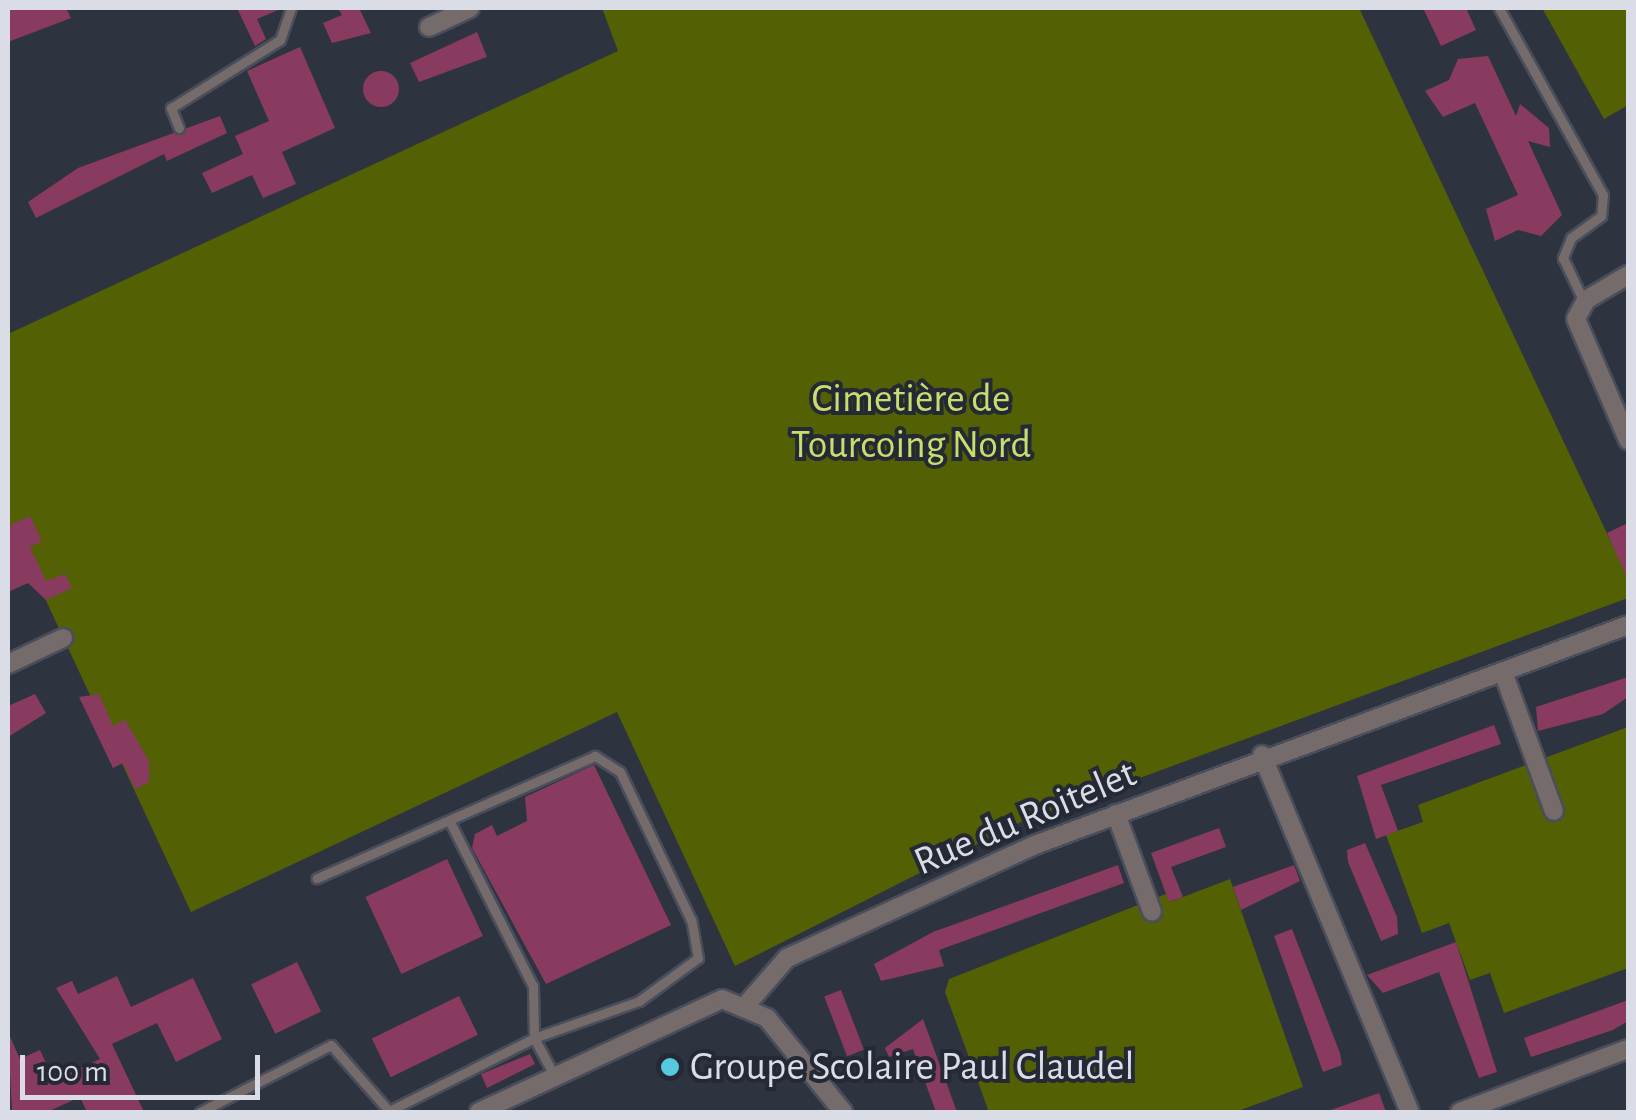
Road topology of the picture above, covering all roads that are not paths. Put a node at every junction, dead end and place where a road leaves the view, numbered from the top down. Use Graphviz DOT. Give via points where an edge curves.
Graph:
graph roads {
  1 [pos="291,8"];
  2 [pos="470,8"];
  3 [pos="1499,8"];
  4 [pos="429,26"];
  5 [pos="179,128"];
  6 [pos="1628,275"];
  7 [pos="1584,302"];
  8 [pos="1628,440"];
  9 [pos="1628,625"];
  10 [pos="63,638"];
  11 [pos="8,664"];
  12 [pos="1503,672"];
  13 [pos="1262,756"];
  14 [pos="1554,811"];
  15 [pos="1116,814"];
  16 [pos="450,822"];
  17 [pos="317,878"];
  18 [pos="1152,912"];
  19 [pos="747,1004"];
  20 [pos="534,1038"];
  21 [pos="1627,1054"];
  22 [pos="554,1076"];
  23 [pos="200,1112"];
  24 [pos="479,1112"];
  25 [pos="843,1112"];
  26 [pos="1410,1112"];
  27 [pos="1465,1112"];
  1 -- 5 [label="lane" via="280,40 170,108"];
  2 -- 4 [label="street"];
  3 -- 7 [label="lane" via="1603,195 1601,216 1570,238 1563,258"];
  6 -- 7 [label="street"];
  7 -- 8 [label="street" via="1580,336"];
  9 -- 12 [label="street, Rue du Roitelet"];
  10 -- 11 [label="street"];
  12 -- 13 [label="street, Rue du Roitelet"];
  12 -- 14 [label="street"];
  13 -- 15 [label="street, Rue du Roitelet"];
  13 -- 26 [label="street"];
  15 -- 18 [label="street"];
  15 -- 19 [label="street, Rue du Roitelet" via="787,958"];
  16 -- 17 [label="lane"];
  16 -- 20 [label="lane" via="533,986"];
  16 -- 20 [label="lane" via="584,757 605,758 620,772 700,942 689,970 669,986"];
  19 -- 22 [label="street" via="702,1003"];
  19 -- 25 [label="street"];
  20 -- 22 [label="lane"];
  20 -- 23 [label="lane" via="388,1110 331,1046"];
  21 -- 27 [label="street"];
  22 -- 24 [label="street"];
}
